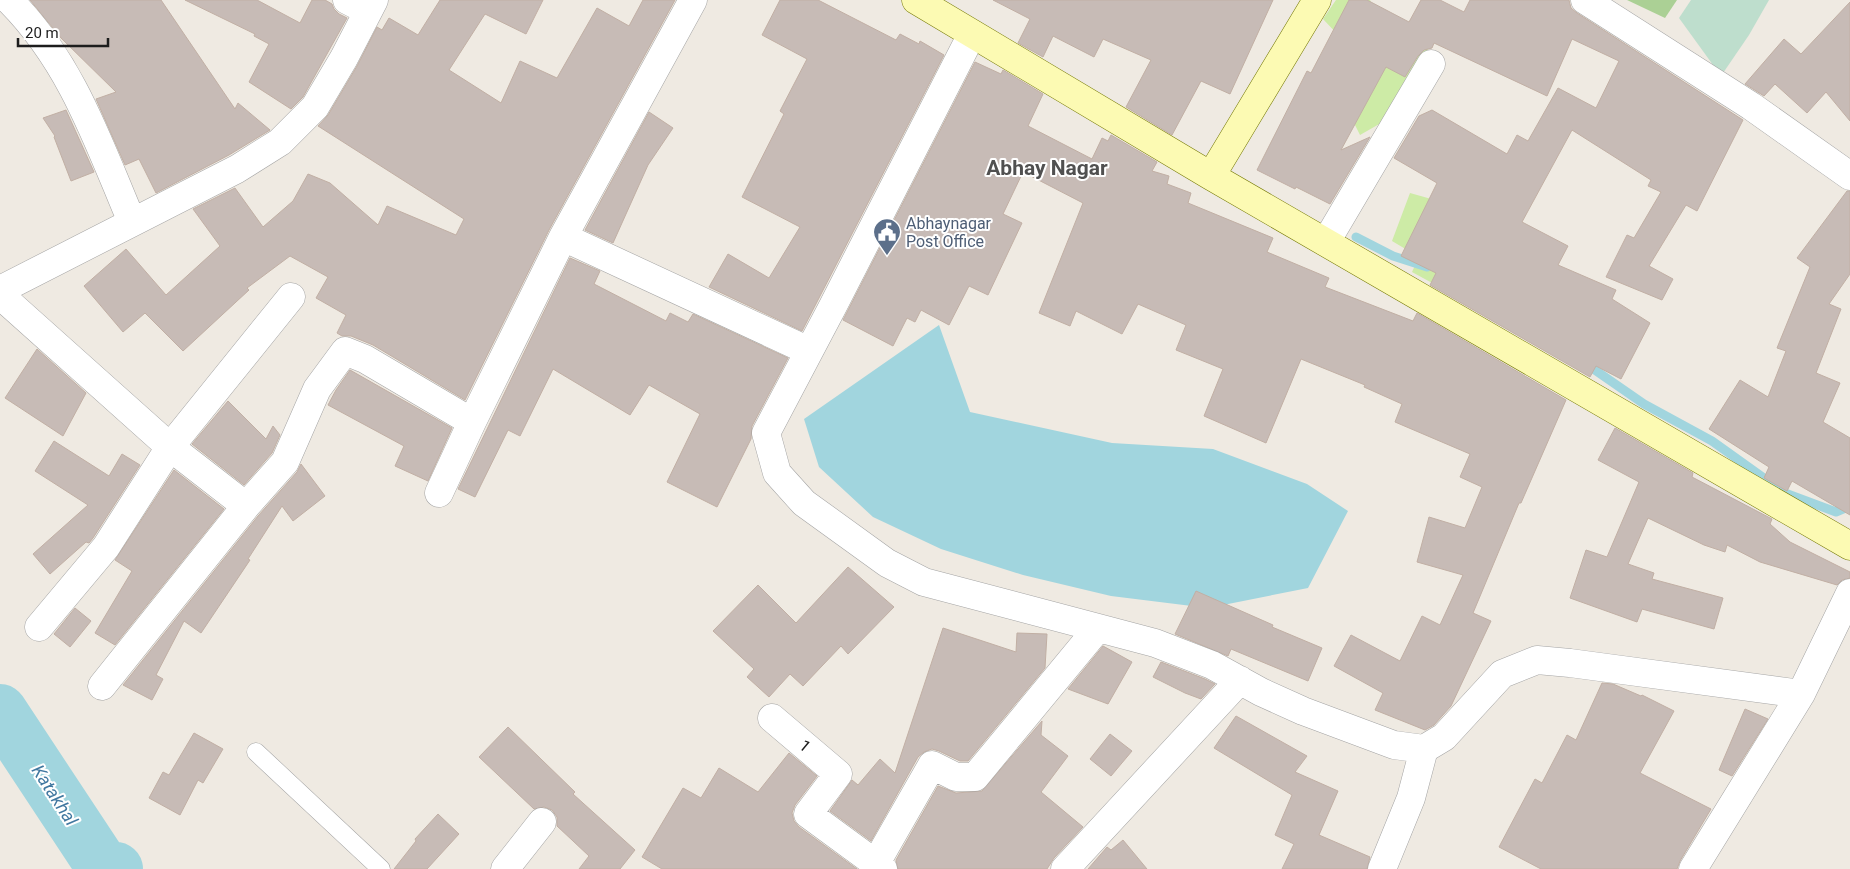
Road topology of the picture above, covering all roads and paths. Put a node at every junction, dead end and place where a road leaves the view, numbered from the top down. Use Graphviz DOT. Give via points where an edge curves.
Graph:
graph roads {
  1 [pos="9,0"];
  2 [pos="693,0"];
  3 [pos="916,0"];
  4 [pos="1317,0"];
  5 [pos="1585,0"];
  6 [pos="363,4"];
  7 [pos="972,34"];
  8 [pos="1431,64"];
  9 [pos="1210,176"];
  10 [pos="1850,176"];
  11 [pos="132,222"];
  12 [pos="563,237"];
  13 [pos="1326,242"];
  14 [pos="0,290"];
  15 [pos="0,295"];
  16 [pos="291,297"];
  17 [pos="809,351"];
  18 [pos="472,422"];
  19 [pos="170,447"];
  20 [pos="439,493"];
  21 [pos="246,506"];
  22 [pos="1850,546"];
  23 [pos="1850,594"];
  24 [pos="40,627"];
  25 [pos="1098,628"];
  26 [pos="1240,680"];
  27 [pos="102,686"];
  28 [pos="1801,694"];
  29 [pos="772,718"];
  30 [pos="1424,750"];
  31 [pos="256,752"];
  32 [pos="542,822"];
  33 [pos="879,866"];
  34 [pos="381,869"];
  35 [pos="505,869"];
  36 [pos="1065,869"];
  37 [pos="1382,869"];
  38 [pos="1693,869"];
  1 -- 11 [label="street" via="50,47 66,74"];
  2 -- 12 [label="street"];
  3 -- 7 [label="street"];
  4 -- 9 [label="street"];
  5 -- 10 [label="street" via="1751,106"];
  6 -- 11 [label="street" via="344,58 315,107 280,142 238,169"];
  7 -- 9 [label="street"];
  7 -- 17 [label="street"];
  8 -- 13 [label="street"];
  9 -- 13 [label="street"];
  11 -- 14 [label="street"];
  12 -- 17 [label="street"];
  12 -- 18 [label="street"];
  13 -- 22 [label="street"];
  15 -- 19 [label="street"];
  16 -- 19 [label="street"];
  17 -- 25 [label="street" via="766,433 777,473 804,503 887,563 924,582"];
  18 -- 20 [label="street"];
  18 -- 21 [label="street" via="365,359 345,351 317,389 285,462"];
  19 -- 21 [label="street"];
  19 -- 24 [label="street" via="106,547"];
  21 -- 27 [label="street"];
  23 -- 28 [label="street"];
  25 -- 26 [label="street" via="1155,643 1212,665"];
  25 -- 33 [label="street" via="975,777 956,776 932,765"];
  26 -- 30 [label="street" via="1303,711 1394,745"];
  26 -- 36 [label="street"];
  28 -- 30 [label="street" via="1537,660 1502,674 1444,737"];
  28 -- 38 [label="street"];
  29 -- 33 [label="street, 1" via="838,774 808,814"];
  30 -- 37 [label="street" via="1411,798"];
  31 -- 34 [label="lane"];
  32 -- 35 [label="street"];
}
